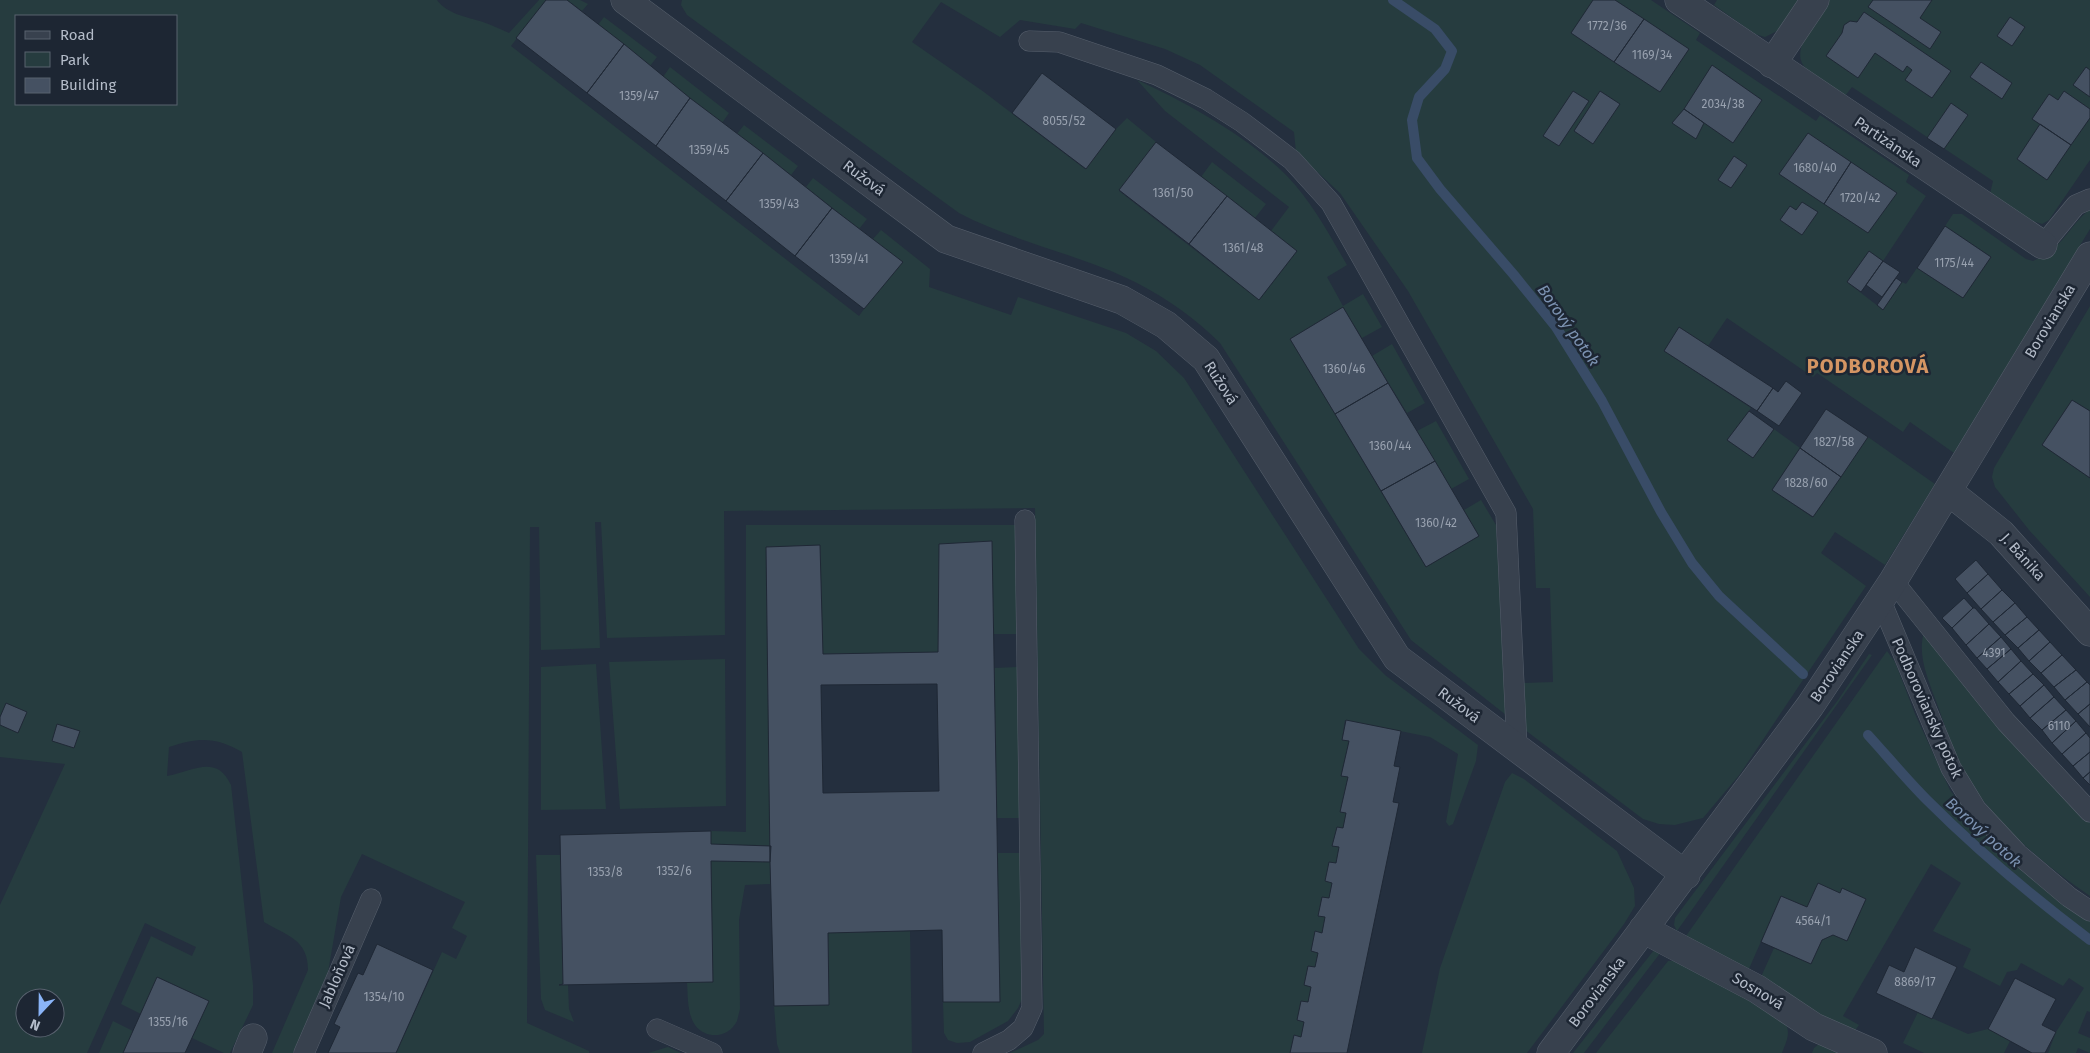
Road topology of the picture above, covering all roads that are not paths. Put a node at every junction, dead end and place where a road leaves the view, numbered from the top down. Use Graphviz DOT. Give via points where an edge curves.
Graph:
graph roads {
  1 [pos="625,0"];
  2 [pos="1679,0"];
  3 [pos="1816,0"];
  4 [pos="1029,41"];
  5 [pos="1772,64"];
  6 [pos="2090,199"];
  7 [pos="2042,245"];
  8 [pos="2090,256"];
  9 [pos="1948,491"];
  10 [pos="1025,520"];
  11 [pos="1887,591"];
  12 [pos="2090,632"];
  13 [pos="1518,749"];
  14 [pos="2090,812"];
  15 [pos="1686,874"];
  16 [pos="371,899"];
  17 [pos="2090,911"];
  18 [pos="1643,929"];
  19 [pos="656,1029"];
  20 [pos="304,1053"];
  21 [pos="712,1053"];
  22 [pos="983,1053"];
  23 [pos="1551,1053"];
  24 [pos="1872,1053"];
  1 -- 13 [label="street, Ružová" via="946,239 1122,300 1166,325 1206,359 1397,658"];
  2 -- 5 [label="street, Partizánska"];
  3 -- 5 [label="street"];
  4 -- 13 [label="lane" via="1058,42 1157,75 1206,99 1292,160 1331,203 1506,514"];
  5 -- 7 [label="street, Partizánska"];
  6 -- 7 [label="lane, Partizánska" via="2076,205"];
  8 -- 9 [label="street, Borovianska"];
  9 -- 11 [label="street, Borovianska"];
  9 -- 12 [label="street, J. Bánika" via="2001,533"];
  10 -- 22 [label="lane" via="1032,1008 1023,1028 1009,1040"];
  11 -- 14 [label="lane"];
  11 -- 15 [label="street, Borovianska" via="1810,706"];
  11 -- 17 [label="lane, Podboroviansky potok" via="1951,768 1976,809 2018,854"];
  13 -- 15 [label="street, Ružová"];
  15 -- 18 [label="street, Borovianska"];
  16 -- 20 [label="lane, Jabloňová"];
  18 -- 23 [label="street, Borovianska"];
  18 -- 24 [label="street, Sosnová" via="1757,989 1814,1027"];
  19 -- 21 [label="lane"];
}
